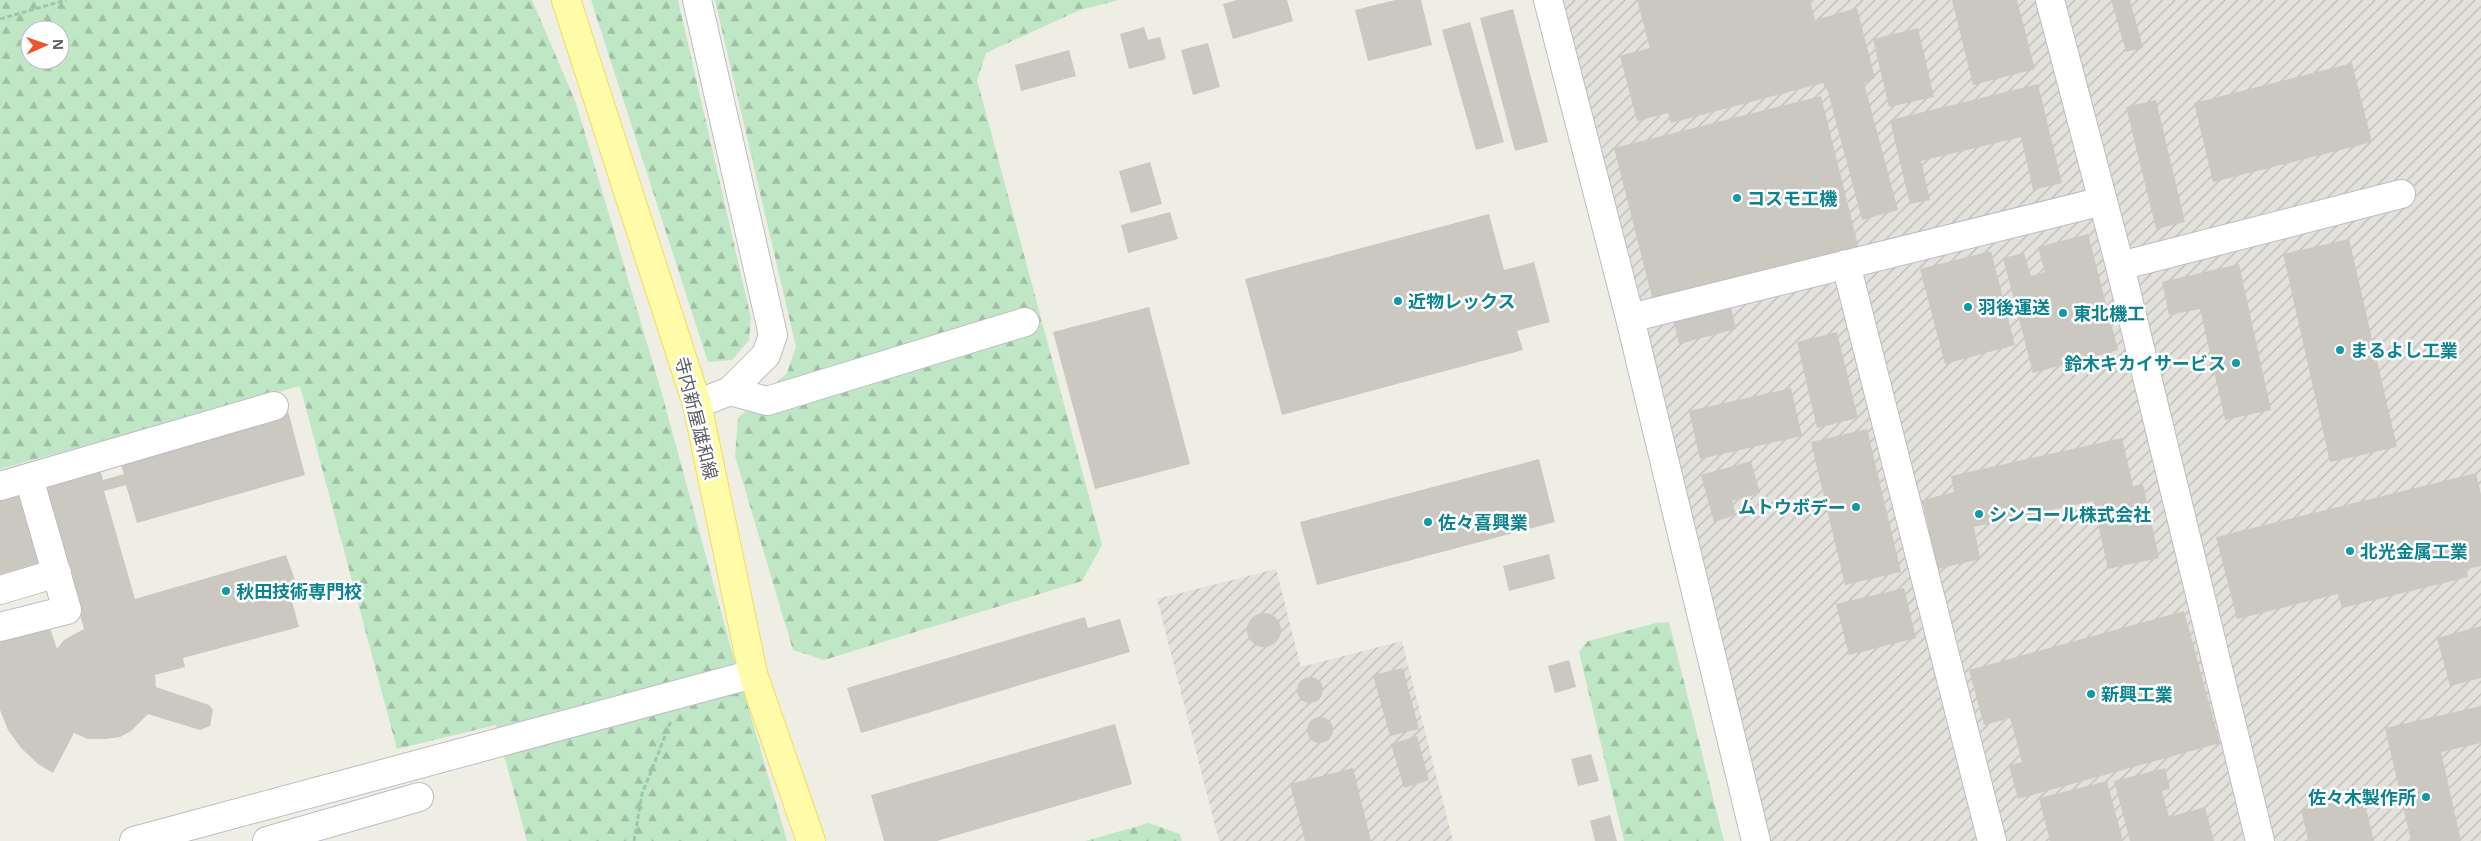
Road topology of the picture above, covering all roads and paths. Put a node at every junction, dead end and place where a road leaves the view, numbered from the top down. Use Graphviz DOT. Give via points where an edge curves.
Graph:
graph roads {
  1 [pos="66,0"];
  2 [pos="566,0"];
  3 [pos="697,0"];
  4 [pos="1548,0"];
  5 [pos="2050,0"];
  6 [pos="0,19"];
  7 [pos="2401,194"];
  8 [pos="2103,200"];
  9 [pos="1846,264"];
  10 [pos="2120,266"];
  11 [pos="1630,318"];
  12 [pos="1025,322"];
  13 [pos="730,391"];
  14 [pos="697,404"];
  15 [pos="274,406"];
  16 [pos="29,478"];
  17 [pos="0,486"];
  18 [pos="56,573"];
  19 [pos="0,590"];
  20 [pos="0,627"];
  21 [pos="753,674"];
  22 [pos="694,689"];
  23 [pos="419,797"];
  24 [pos="134,841"];
  25 [pos="267,841"];
  26 [pos="634,841"];
  27 [pos="811,841"];
  28 [pos="1756,841"];
  29 [pos="1992,841"];
  30 [pos="2260,841"];
  1 -- 6 [label="path"];
  2 -- 14 [label="main road, 寺内新屋雄和線"];
  3 -- 13 [label="street" via="773,335 766,355"];
  4 -- 11 [label="street"];
  5 -- 8 [label="street"];
  7 -- 10 [label="street"];
  8 -- 9 [label="street"];
  8 -- 10 [label="street"];
  9 -- 11 [label="street"];
  9 -- 29 [label="street"];
  10 -- 30 [label="street"];
  11 -- 28 [label="street"];
  12 -- 13 [label="street" via="767,402"];
  13 -- 14 [label="street"];
  14 -- 21 [label="main road, 寺内新屋雄和線"];
  15 -- 16 [label="street"];
  16 -- 17 [label="street"];
  16 -- 18 [label="street"];
  18 -- 19 [label="street"];
  18 -- 20 [label="street" via="67,610"];
  21 -- 22 [label="street"];
  21 -- 27 [label="main road, 寺内新屋雄和線"];
  22 -- 24 [label="street"];
  22 -- 26 [label="path" via="674,715 642,794"];
  23 -- 25 [label="street"];
}
